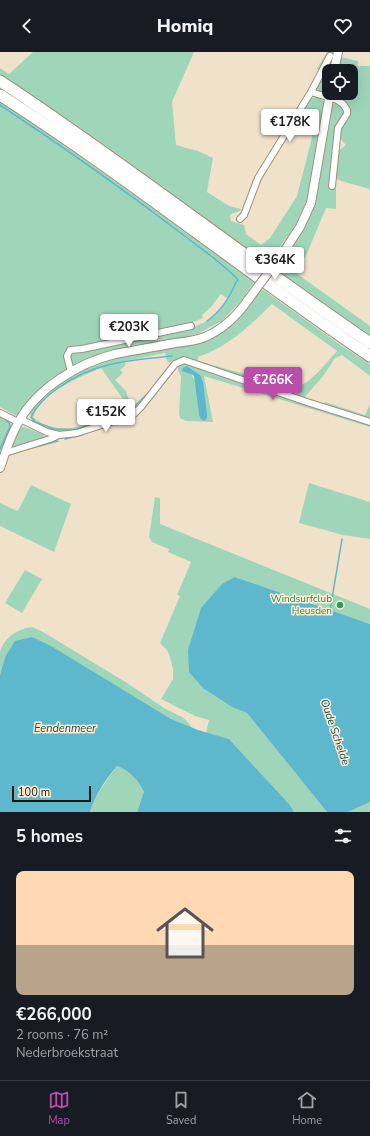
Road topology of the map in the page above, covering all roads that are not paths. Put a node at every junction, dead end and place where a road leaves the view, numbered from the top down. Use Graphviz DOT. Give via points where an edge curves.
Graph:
graph roads {
  1 [pos="338,52"];
  2 [pos="330,56"];
  3 [pos="335,64"];
  4 [pos="0,81"];
  5 [pos="310,92"];
  6 [pos="322,94"];
  7 [pos="0,95"];
  8 [pos="329,100"];
  9 [pos="336,100"];
  10 [pos="332,186"];
  11 [pos="240,219"];
  12 [pos="191,326"];
  13 [pos="370,343"];
  14 [pos="370,356"];
  15 [pos="71,372"];
  16 [pos="0,413"];
  17 [pos="19,421"];
  18 [pos="370,422"];
  19 [pos="59,435"];
  20 [pos="5,453"];
  21 [pos="0,468"];
  1 -- 3 [label="street"];
  2 -- 5 [label="street"];
  4 -- 13 [label="highway" via="121,164"];
  5 -- 6 [label="street"];
  5 -- 11 [label="street" via="258,178 244,215"];
  7 -- 14 [label="highway"];
  8 -- 15 [label="street, bridge" via="311,203 300,227 241,310 228,323 204,337 114,355"];
  9 -- 10 [label="street" via="343,104 347,114 338,128"];
  12 -- 15 [label="street" via="70,350 67,356"];
  15 -- 17 [label="street" via="35,400"];
  16 -- 17 [label="street"];
  17 -- 19 [label="street"];
  17 -- 20 [label="street"];
  18 -- 19 [label="street" via="184,360 175,364 134,414 77,433"];
  19 -- 20 [label="street"];
  20 -- 21 [label="street"];
}
